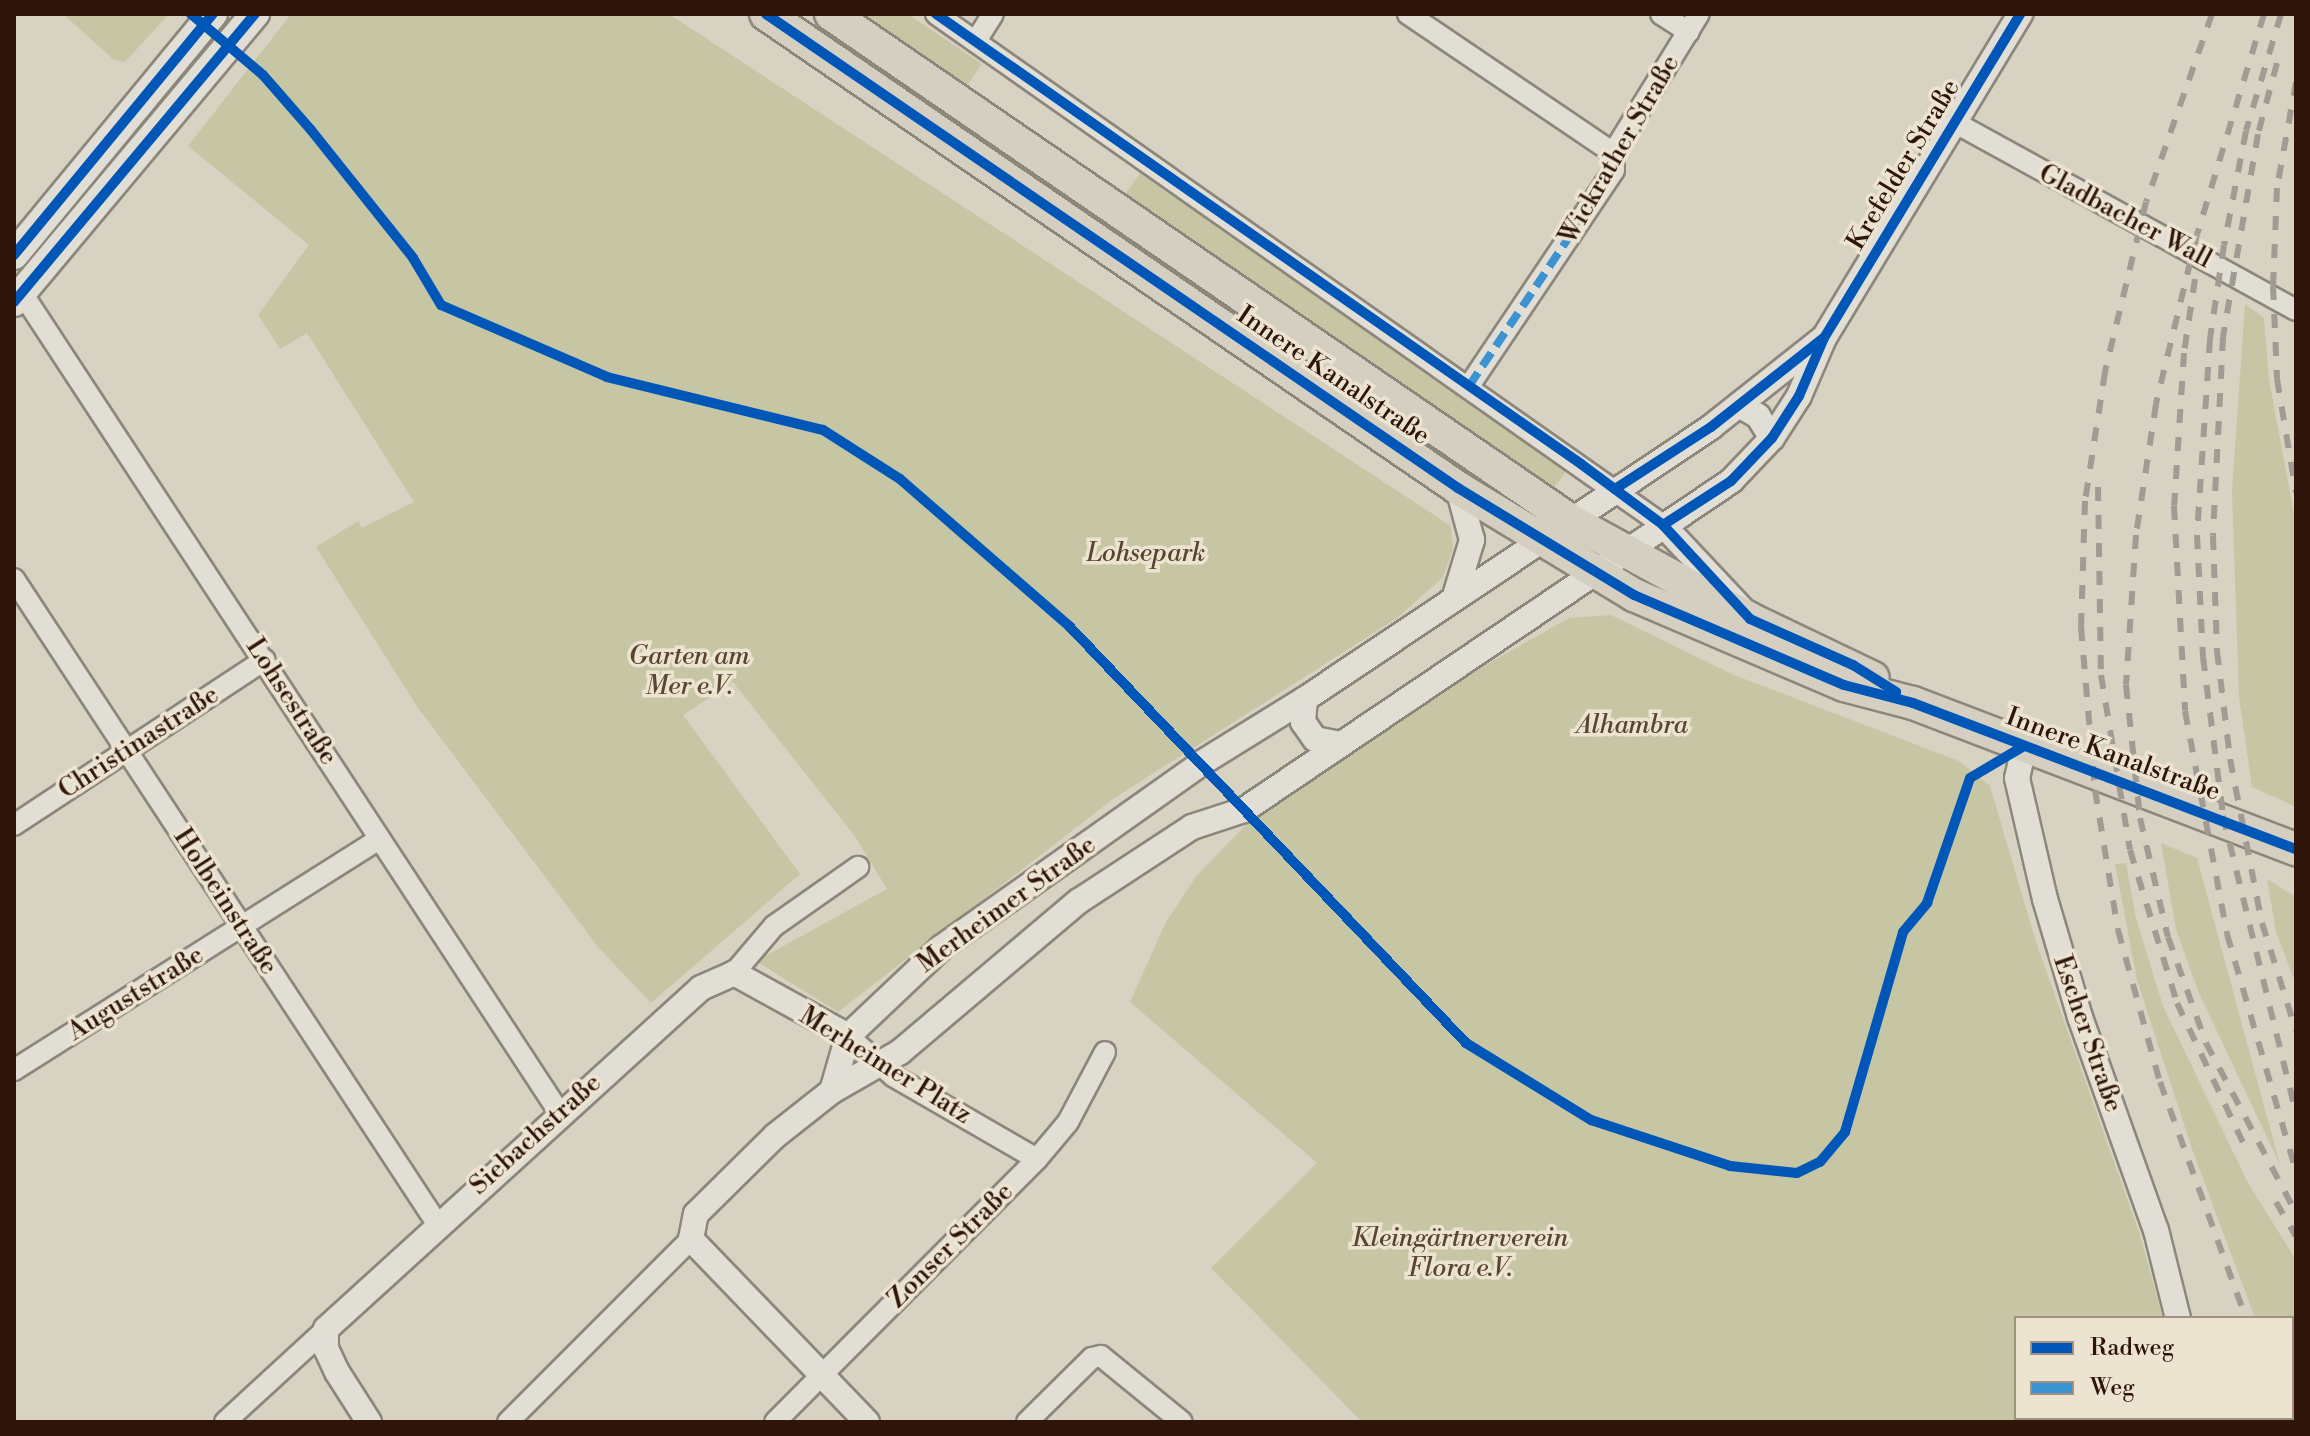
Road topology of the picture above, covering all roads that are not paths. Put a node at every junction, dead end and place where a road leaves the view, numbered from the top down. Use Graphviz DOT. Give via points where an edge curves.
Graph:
graph roads {
  1 [pos="213,14"];
  2 [pos="255,14"];
  3 [pos="766,14"];
  4 [pos="831,14"];
  5 [pos="936,14"];
  6 [pos="993,14"];
  7 [pos="1408,14"];
  8 [pos="1661,14"];
  9 [pos="2010,18"];
  10 [pos="1694,23"];
  11 [pos="976,41"];
  12 [pos="1954,122"];
  13 [pos="1613,153"];
  14 [pos="14,257"];
  15 [pos="18,297"];
  16 [pos="2296,310"];
  17 [pos="1824,338"];
  18 [pos="1469,386"];
  19 [pos="1739,405"];
  20 [pos="1772,438"];
  21 [pos="1458,488"];
  22 [pos="1615,489"];
  23 [pos="1571,521"];
  24 [pos="1663,525"];
  25 [pos="1540,541"];
  26 [pos="1623,552"];
  27 [pos="1594,572"];
  28 [pos="14,579"];
  29 [pos="1454,599"];
  30 [pos="1750,619"];
  31 [pos="264,660"];
  32 [pos="1305,699"];
  33 [pos="1913,703"];
  34 [pos="1341,744"];
  35 [pos="2024,746"];
  36 [pos="126,751"];
  37 [pos="1143,807"];
  38 [pos="14,825"];
  39 [pos="379,839"];
  40 [pos="1167,843"];
  41 [pos="2296,849"];
  42 [pos="858,867"];
  43 [pos="243,929"];
  44 [pos="734,973"];
  45 [pos="848,1036"];
  46 [pos="1105,1052"];
  47 [pos="880,1063"];
  48 [pos="14,1070"];
  49 [pos="832,1091"];
  50 [pos="559,1112"];
  51 [pos="1037,1159"];
  52 [pos="438,1225"];
  53 [pos="691,1239"];
  54 [pos="2178,1316"];
  55 [pos="326,1329"];
  56 [pos="822,1376"];
  57 [pos="225,1422"];
  58 [pos="369,1422"];
  59 [pos="508,1422"];
  60 [pos="775,1422"];
  61 [pos="867,1422"];
  62 [pos="1027,1422"];
  63 [pos="1182,1422"];
  1 -- 14 [label="main road"];
  2 -- 15 [label="main road"];
  3 -- 21 [label="main road, Innere Kanalstraße"];
  4 -- 23 [label="main road, Innere Kanalstraße"];
  5 -- 11 [label="street, Innere Kanalstraße"];
  6 -- 11 [label="street"];
  7 -- 13 [label="street"];
  8 -- 10 [label="street, Wickrather Straße"];
  9 -- 12 [label="street, Krefelder Straße"];
  10 -- 13 [label="street, Wickrather Straße"];
  11 -- 18 [label="street, Innere Kanalstraße"];
  12 -- 16 [label="street, Gladbacher Wall"];
  12 -- 17 [label="street, Krefelder Straße"];
  13 -- 18 [label="street, Wickrather Straße" via="1614,170"];
  14 -- 15 [label="main road"];
  15 -- 31 [label="street, Lohsestraße"];
  17 -- 19 [label="street, Krefelder Straße"];
  17 -- 20 [label="street, Krefelder Straße" via="1799,396"];
  18 -- 22 [label="street, Innere Kanalstraße"];
  19 -- 20 [label="street" via="1758,416"];
  19 -- 22 [label="street, Krefelder Straße"];
  20 -- 24 [label="street, Krefelder Straße" via="1731,481"];
  21 -- 25 [label="main road, Innere Kanalstraße"];
  21 -- 29 [label="street" via="1472,540"];
  22 -- 23 [label="street, Krefelder Straße"];
  22 -- 24 [label="street, Innere Kanalstraße"];
  23 -- 25 [label="street, Krefelder Straße"];
  23 -- 26 [label="main road, Innere Kanalstraße"];
  24 -- 26 [label="street, Krefelder Straße"];
  24 -- 30 [label="street, Innere Kanalstraße"];
  25 -- 27 [label="main road, Innere Kanalstraße"];
  25 -- 29 [label="street, Merheimer Straße"];
  26 -- 27 [label="street, Krefelder Straße"];
  26 -- 30 [label="main road, Innere Kanalstraße"];
  27 -- 33 [label="main road, Innere Kanalstraße" via="1741,645 1844,685"];
  27 -- 34 [label="street, Merheimer Straße"];
  28 -- 36 [label="street, Holbeinstraße"];
  29 -- 32 [label="street, Merheimer Straße"];
  30 -- 33 [label="main road, Innere Kanalstraße" via="1853,665"];
  31 -- 36 [label="street, Christinastraße"];
  31 -- 39 [label="street, Lohsestraße"];
  32 -- 34 [label="street" via="1303,722 1315,739"];
  32 -- 37 [label="street, Merheimer Straße" via="1200,764"];
  33 -- 35 [label="main road, Innere Kanalstraße"];
  34 -- 40 [label="street, Merheimer Straße" via="1244,810 1192,827"];
  35 -- 41 [label="main road, Innere Kanalstraße"];
  35 -- 54 [label="street, Escher Straße" via="2017,778 2045,899 2080,1017 2156,1230"];
  36 -- 38 [label="street, Christinastraße"];
  36 -- 43 [label="street, Holbeinstraße"];
  37 -- 40 [label="street" via="1164,830"];
  37 -- 45 [label="street, Merheimer Straße" via="942,947"];
  39 -- 43 [label="street, Auguststraße"];
  39 -- 50 [label="street, Lohsestraße"];
  40 -- 47 [label="street, Merheimer Straße" via="1039,930 964,999"];
  42 -- 44 [label="street, Siebachstraße" via="774,926"];
  43 -- 48 [label="street, Auguststraße"];
  43 -- 52 [label="street, Holbeinstraße"];
  44 -- 45 [label="street, Merheimer Platz"];
  44 -- 50 [label="street, Siebachstraße" via="701,988"];
  45 -- 47 [label="street, Merheimer Platz"];
  45 -- 49 [label="street"];
  46 -- 51 [label="street, Zonser Straße" via="1068,1122"];
  47 -- 49 [label="street, Merheimer Straße"];
  47 -- 51 [label="street, Merheimer Platz" via="893,1076"];
  49 -- 53 [label="street, Merheimer Straße" via="775,1136 696,1214"];
  50 -- 52 [label="street, Siebachstraße"];
  51 -- 56 [label="street, Zonser Straße"];
  52 -- 55 [label="street, Siebachstraße"];
  53 -- 56 [label="street"];
  53 -- 59 [label="street, Merheimer Straße"];
  55 -- 57 [label="street, Siebachstraße"];
  55 -- 58 [label="street" via="326,1348 337,1372"];
  56 -- 60 [label="street, Zonser Straße"];
  56 -- 61 [label="street"];
  62 -- 63 [label="street" via="1092,1358 1108,1357"];
}
